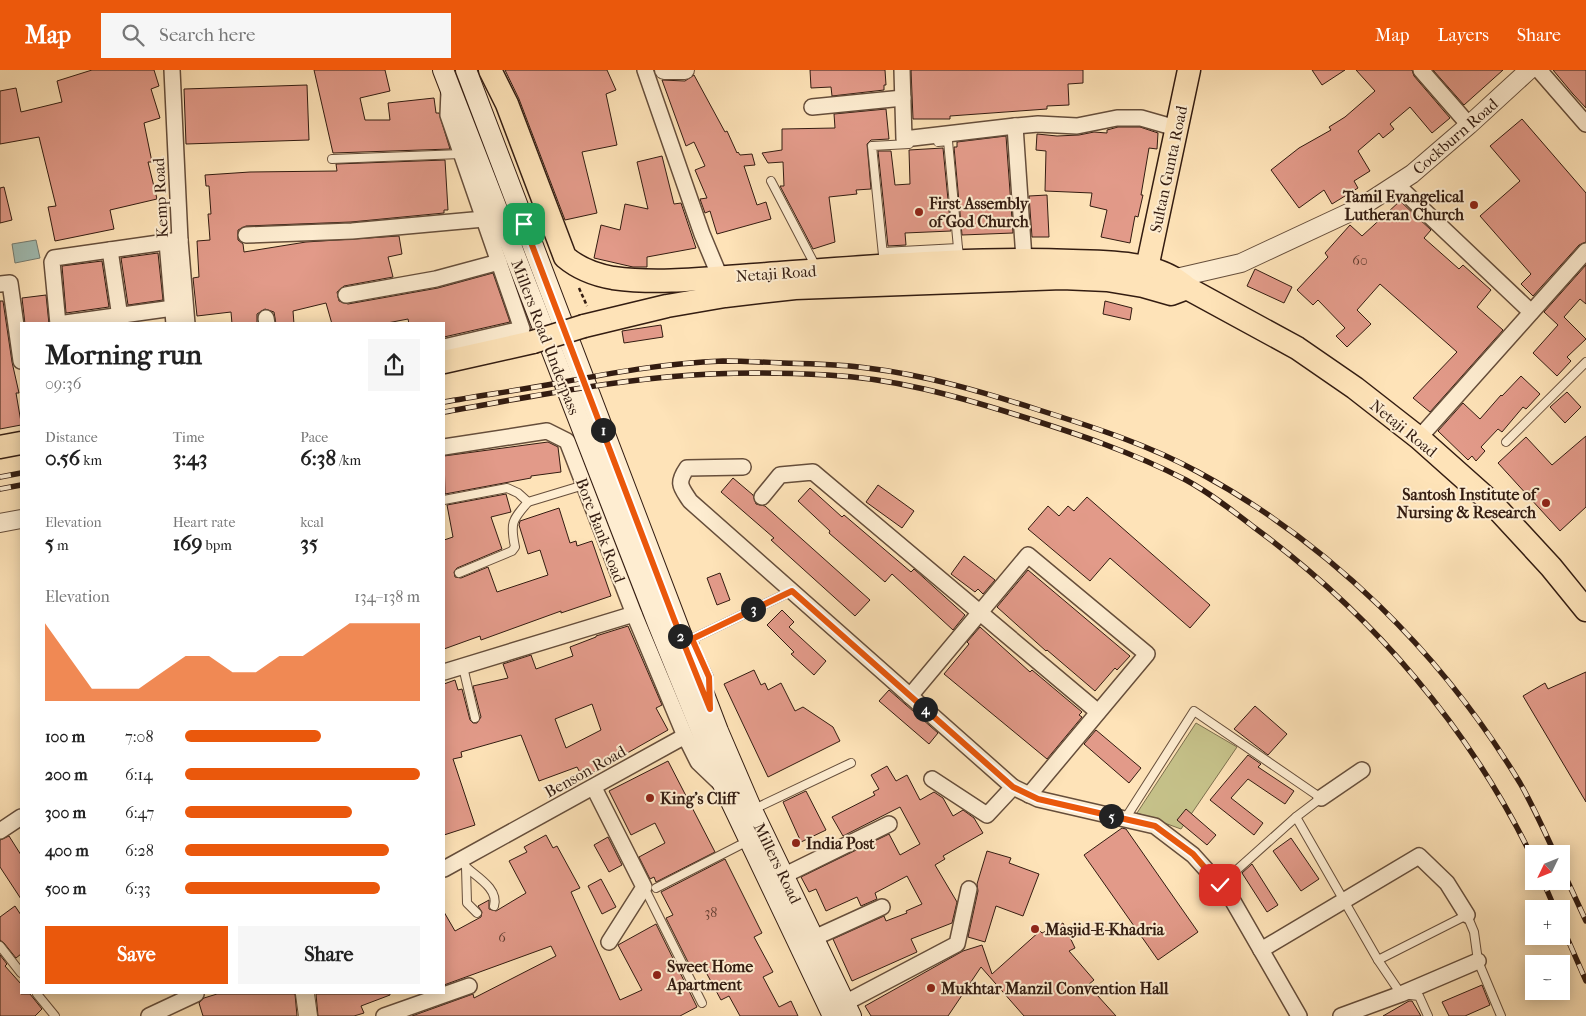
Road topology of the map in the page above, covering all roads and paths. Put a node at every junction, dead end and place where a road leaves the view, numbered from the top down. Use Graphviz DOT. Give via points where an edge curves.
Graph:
graph roads {
  1 [pos="172,70"];
  2 [pos="466,70"];
  3 [pos="490,70"];
  4 [pos="645,70"];
  5 [pos="664,70"];
  6 [pos="684,70"];
  7 [pos="902,70"];
  8 [pos="1189,70"];
  9 [pos="1421,70"];
  10 [pos="1528,70"];
  11 [pos="1539,70"];
  12 [pos="446,78"];
  13 [pos="903,98"];
  14 [pos="812,107"];
  15 [pos="1586,124"];
  16 [pos="1469,125"];
  17 [pos="1015,126"];
  18 [pos="1176,128"];
  19 [pos="461,154"];
  20 [pos="332,159"];
  21 [pos="771,181"];
  22 [pos="1396,184"];
  23 [pos="484,219"];
  24 [pos="246,235"];
  25 [pos="174,241"];
  26 [pos="108,250"];
  27 [pos="1586,251"];
  28 [pos="959,255"];
  29 [pos="565,257"];
  30 [pos="883,259"];
  31 [pos="1024,259"];
  32 [pos="499,262"];
  33 [pos="818,270"];
  34 [pos="720,277"];
  35 [pos="1146,277"];
  36 [pos="0,284"];
  37 [pos="1180,284"];
  38 [pos="346,295"];
  39 [pos="172,308"];
  40 [pos="1531,312"];
  41 [pos="116,320"];
  42 [pos="58,322"];
  43 [pos="87,322"];
  44 [pos="174,322"];
  45 [pos="187,322"];
  46 [pos="590,324"];
  47 [pos="445,347"];
  48 [pos="20,354"];
  49 [pos="445,362"];
  50 [pos="1586,362"];
  51 [pos="1419,438"];
  52 [pos="1506,442"];
  53 [pos="20,443"];
  54 [pos="0,447"];
  55 [pos="445,447"];
  56 [pos="744,466"];
  57 [pos="584,485"];
  58 [pos="762,496"];
  59 [pos="445,500"];
  60 [pos="528,502"];
  61 [pos="20,520"];
  62 [pos="0,523"];
  63 [pos="459,573"];
  64 [pos="792,591"];
  65 [pos="1586,610"];
  66 [pos="980,612"];
  67 [pos="634,614"];
  68 [pos="463,666"];
  69 [pos="445,672"];
  70 [pos="910,696"];
  71 [pos="710,709"];
  72 [pos="1098,712"];
  73 [pos="475,718"];
  74 [pos="684,736"];
  75 [pos="712,755"];
  76 [pos="851,763"];
  77 [pos="1362,770"];
  78 [pos="932,779"];
  79 [pos="1013,787"];
  80 [pos="594,788"];
  81 [pos="726,789"];
  82 [pos="1029,795"];
  83 [pos="1321,798"];
  84 [pos="752,810"];
  85 [pos="20,817"];
  86 [pos="1296,817"];
  87 [pos="1126,819"];
  88 [pos="889,824"];
  89 [pos="0,831"];
  90 [pos="750,840"];
  91 [pos="464,863"];
  92 [pos="445,869"];
  93 [pos="785,875"];
  94 [pos="1220,885"];
  95 [pos="650,888"];
  96 [pos="968,888"];
  97 [pos="1344,901"];
  98 [pos="494,906"];
  99 [pos="882,907"];
  100 [pos="477,913"];
  101 [pos="1467,915"];
  102 [pos="814,938"];
  103 [pos="609,942"];
  104 [pos="0,946"];
  105 [pos="1261,950"];
  106 [pos="1378,960"];
  107 [pos="1478,961"];
  108 [pos="20,972"];
  109 [pos="469,986"];
  110 [pos="37,994"];
  111 [pos="196,994"];
  112 [pos="305,994"];
  113 [pos="1401,994"];
  114 [pos="702,1003"];
  115 [pos="843,1012"];
  116 [pos="55,1016"];
  117 [pos="149,1016"];
  118 [pos="308,1016"];
  119 [pos="384,1016"];
  120 [pos="1299,1016"];
  121 [pos="1341,1016"];
  122 [pos="1428,1016"];
  123 [pos="1501,1016"];
  1 -- 25 [label="street, Kemp Road"];
  2 -- 71 [label="main road, Millers Road Underpass"];
  3 -- 29 [label="main road" via="507,104"];
  4 -- 34 [label="street"];
  5 -- 6 [label="street"];
  7 -- 13 [label="street"];
  8 -- 18 [label="main road, Sultan Gunta Road"];
  9 -- 16 [label="street"];
  10 -- 16 [label="street, Cockburn Road"];
  11 -- 15 [label="street"];
  12 -- 19 [label="street" via="448,115"];
  12 -- 75 [label="main road, Millers Road Underpass"];
  13 -- 14 [label="street"];
  13 -- 17 [label="street" via="904,139"];
  16 -- 22 [label="street, Cockburn Road"];
  17 -- 18 [label="street" via="1076,126 1117,118 1141,118"];
  17 -- 31 [label="street"];
  18 -- 35 [label="main road, Sultan Gunta Road"];
  19 -- 20 [label="lane"];
  19 -- 23 [label="street"];
  21 -- 33 [label="lane"];
  22 -- 37 [label="street, Cockburn Road" via="1361,207 1241,263"];
  22 -- 40 [label="street"];
  23 -- 24 [label="street" via="352,231"];
  23 -- 32 [label="street"];
  25 -- 26 [label="street"];
  25 -- 39 [label="street"];
  25 -- 45 [label="street, Kemp Road"];
  26 -- 41 [label="street"];
  26 -- 42 [label="street" via="52,260"];
  27 -- 40 [label="street"];
  28 -- 30 [label="main road, Netaji Road"];
  28 -- 30 [label="lane" via="948,141 872,146"];
  28 -- 31 [label="main road, Netaji Road"];
  29 -- 34 [label="main road, Netaji Road" via="576,267 612,278"];
  29 -- 46 [label="path"];
  30 -- 33 [label="main road, Netaji Road"];
  31 -- 35 [label="main road, Netaji Road" via="1088,261"];
  32 -- 38 [label="street"];
  32 -- 47 [label="street" via="522,329"];
  33 -- 34 [label="main road, Netaji Road"];
  35 -- 37 [label="main road, Netaji Road"];
  35 -- 46 [label="main road, Netaji Road" via="795,288 667,306"];
  36 -- 48 [label="street" via="10,282"];
  37 -- 51 [label="main road, Netaji Road" via="1297,348"];
  39 -- 41 [label="street"];
  39 -- 44 [label="street"];
  40 -- 51 [label="street"];
  41 -- 43 [label="street"];
  46 -- 49 [label="main road, Netaji Road, bridge" via="533,342"];
  50 -- 52 [label="lane"];
  51 -- 65 [label="main road, Netaji Road" via="1492,503"];
  53 -- 54 [label="main road"];
  55 -- 57 [label="street, Bore Bank Road" via="547,431 568,441"];
  56 -- 64 [label="street" via="687,468 680,478 680,486 690,501"];
  57 -- 60 [label="lane"];
  57 -- 67 [label="street, Bore Bank Road"];
  58 -- 66 [label="street" via="780,475 813,472"];
  59 -- 60 [label="lane" via="507,488"];
  60 -- 63 [label="lane" via="515,517 511,530 515,547 512,551"];
  61 -- 62 [label="street"];
  64 -- 70 [label="street"];
  64 -- 71 [label="lane" via="692,639 709,677"];
  66 -- 70 [label="street"];
  66 -- 72 [label="street"];
  66 -- 72 [label="street" via="1028,555 1146,654"];
  67 -- 68 [label="street"];
  67 -- 74 [label="street, Bore Bank Road"];
  68 -- 69 [label="street"];
  68 -- 73 [label="lane"];
  70 -- 79 [label="street"];
  71 -- 84 [label="main road, Millers Road"];
  72 -- 82 [label="street"];
  74 -- 80 [label="street, Benson Road"];
  74 -- 81 [label="street" via="698,762"];
  75 -- 81 [label="main road, Millers Road"];
  76 -- 84 [label="lane"];
  77 -- 83 [label="street"];
  78 -- 79 [label="street" via="987,815"];
  79 -- 82 [label="street"];
  80 -- 91 [label="street, Benson Road"];
  80 -- 95 [label="street"];
  81 -- 90 [label="main road, Millers Road"];
  82 -- 87 [label="street"];
  83 -- 86 [label="lane"];
  83 -- 87 [label="lane" via="1194,711"];
  84 -- 93 [label="main road, Millers Road"];
  85 -- 89 [label="street"];
  86 -- 94 [label="lane"];
  86 -- 97 [label="lane"];
  87 -- 94 [label="street" via="1155,826 1193,854"];
  88 -- 93 [label="street"];
  90 -- 95 [label="lane"];
  90 -- 115 [label="main road, Millers Road"];
  91 -- 92 [label="street, Benson Road"];
  91 -- 98 [label="lane" via="493,891"];
  91 -- 100 [label="lane" via="467,903"];
  93 -- 102 [label="main road, Millers Road"];
  94 -- 105 [label="street" via="1230,896"];
  95 -- 103 [label="street"];
  95 -- 114 [label="lane"];
  96 -- 115 [label="street" via="957,944"];
  97 -- 101 [label="street" via="1419,856 1447,883"];
  97 -- 105 [label="street"];
  97 -- 106 [label="lane"];
  99 -- 102 [label="street"];
  101 -- 106 [label="lane"];
  101 -- 107 [label="lane" via="1474,932"];
  102 -- 115 [label="main road, Millers Road"];
  104 -- 108 [label="lane"];
  105 -- 120 [label="street"];
  106 -- 113 [label="lane"];
  107 -- 113 [label="street"];
  107 -- 123 [label="lane"];
  109 -- 119 [label="street"];
  110 -- 116 [label="lane"];
  111 -- 117 [label="street"];
  112 -- 118 [label="street"];
  113 -- 121 [label="street"];
  113 -- 122 [label="lane" via="1419,996"];
}
